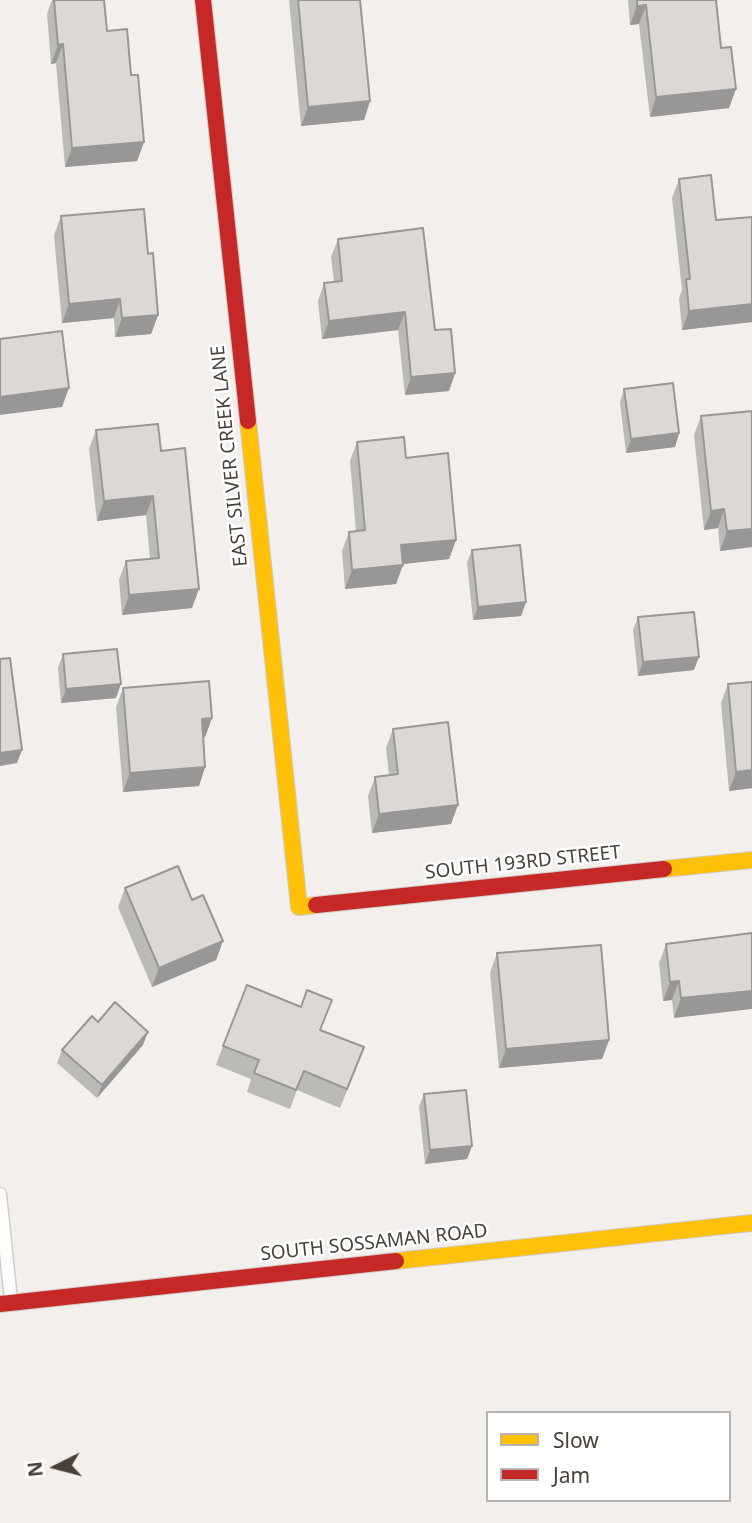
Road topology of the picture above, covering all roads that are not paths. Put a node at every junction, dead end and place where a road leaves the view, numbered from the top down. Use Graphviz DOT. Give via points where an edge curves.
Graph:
graph roads {
  1 [pos="203,0"];
  2 [pos="752,860"];
  3 [pos="299,907"];
  4 [pos="0,1194"];
  5 [pos="752,1223"];
  6 [pos="6,1304"];
  1 -- 3 [label="street, EAST SILVER CREEK LANE"];
  2 -- 3 [label="street, SOUTH 193RD STREET"];
  4 -- 6 [label="lane"];
  5 -- 6 [label="street, SOUTH SOSSAMAN ROAD"];
}
